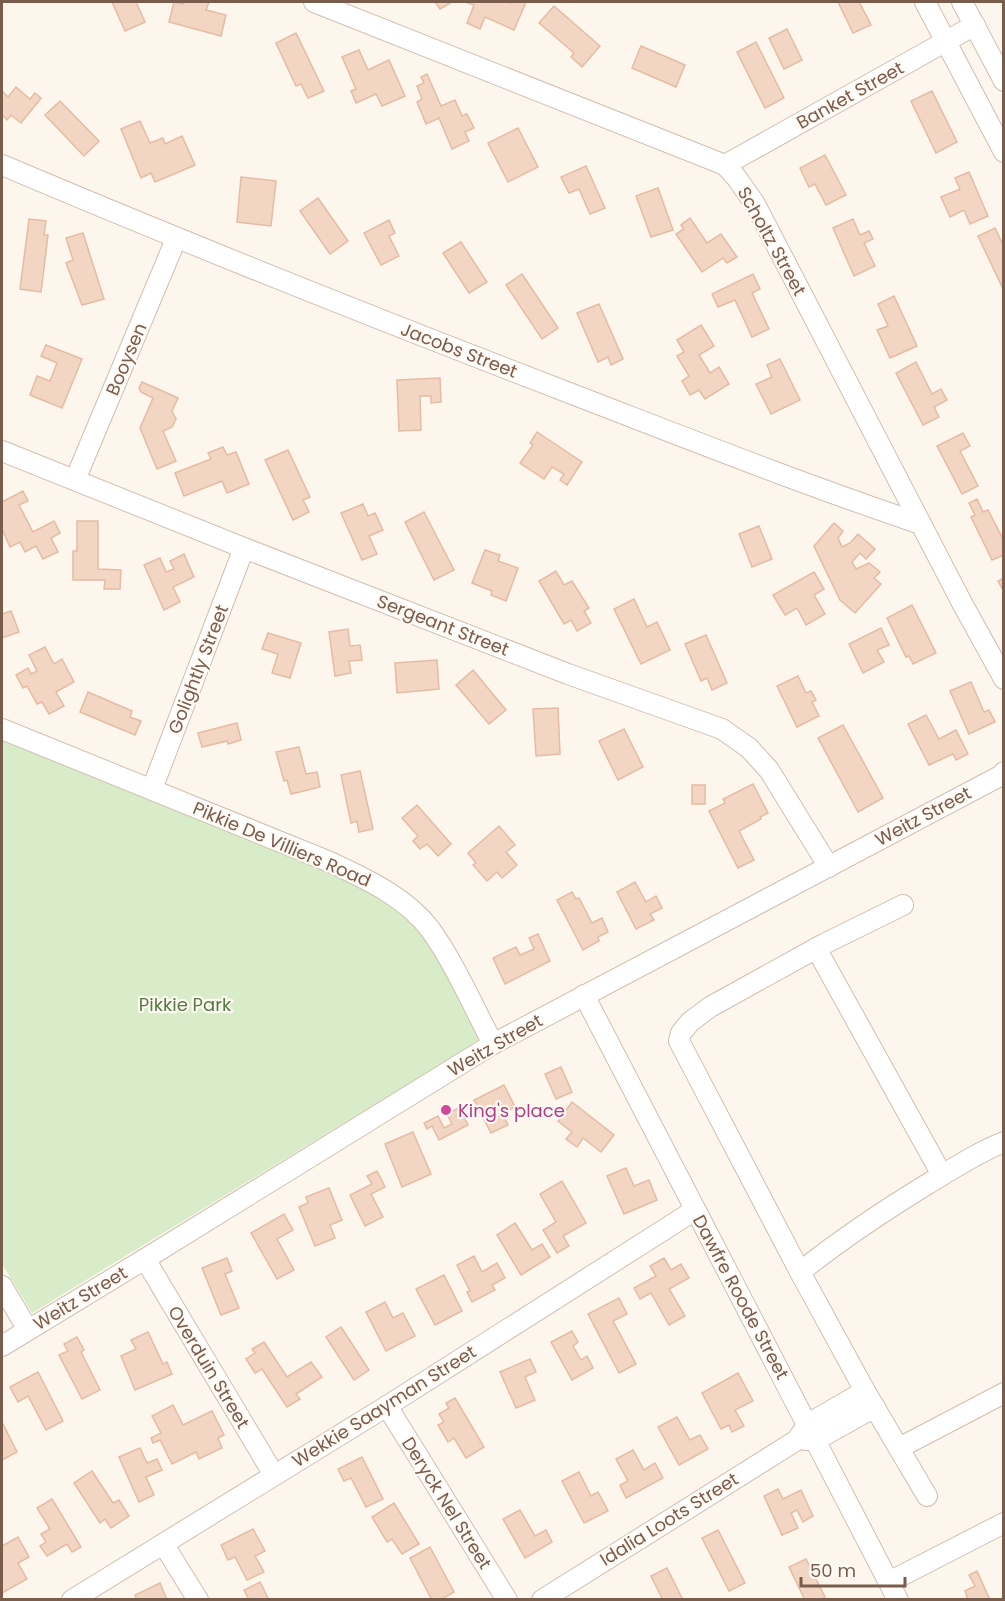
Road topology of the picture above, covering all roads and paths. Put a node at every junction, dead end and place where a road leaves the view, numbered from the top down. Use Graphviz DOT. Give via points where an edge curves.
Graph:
graph roads {
  1 [pos="314,2"];
  2 [pos="925,2"];
  3 [pos="962,2"];
  4 [pos="975,25"];
  5 [pos="946,42"];
  6 [pos="1004,81"];
  7 [pos="1004,152"];
  8 [pos="2,165"];
  9 [pos="725,165"];
  10 [pos="176,239"];
  11 [pos="2,451"];
  12 [pos="75,480"];
  13 [pos="901,485"];
  14 [pos="864,504"];
  15 [pos="921,524"];
  16 [pos="244,548"];
  17 [pos="1004,679"];
  18 [pos="2,729"];
  19 [pos="1004,772"];
  20 [pos="152,789"];
  21 [pos="829,867"];
  22 [pos="903,905"];
  23 [pos="816,948"];
  24 [pos="584,995"];
  25 [pos="493,1044"];
  26 [pos="1004,1142"];
  27 [pos="942,1175"];
  28 [pos="695,1210"];
  29 [pos="145,1259"];
  30 [pos="800,1272"];
  31 [pos="2,1286"];
  32 [pos="28,1330"];
  33 [pos="2,1346"];
  34 [pos="1004,1393"];
  35 [pos="870,1399"];
  36 [pos="387,1406"];
  37 [pos="807,1435"];
  38 [pos="899,1448"];
  39 [pos="274,1475"];
  40 [pos="927,1496"];
  41 [pos="1004,1523"];
  42 [pos="164,1545"];
  43 [pos="894,1591"];
  44 [pos="72,1599"];
  45 [pos="198,1599"];
  46 [pos="507,1599"];
  47 [pos="542,1599"];
  1 -- 9 [label="street, Scholtz Street"];
  2 -- 5 [label="street"];
  3 -- 4 [label="street"];
  4 -- 5 [label="street, Banket Street"];
  4 -- 6 [label="street"];
  5 -- 7 [label="street"];
  5 -- 9 [label="street, Banket Street"];
  8 -- 10 [label="street, Jacobs Street"];
  9 -- 13 [label="street, Scholtz Street" via="755,204"];
  10 -- 12 [label="street, Booysen"];
  10 -- 14 [label="street, Jacobs Street"];
  11 -- 12 [label="street, Sergeant Street"];
  12 -- 16 [label="street, Sergeant Street"];
  13 -- 14 [label="street"];
  13 -- 15 [label="street, Scholtz Street"];
  14 -- 15 [label="street, Jacobs Street"];
  15 -- 17 [label="street, Scholtz Street"];
  16 -- 20 [label="street, Golightly Street"];
  16 -- 21 [label="street, Sergeant Street" via="568,674 722,729 749,748 769,770"];
  18 -- 20 [label="street, Pikkie De Villiers Road"];
  19 -- 21 [label="street, Weitz Street"];
  20 -- 25 [label="street, Pikkie De Villiers Road" via="330,862 393,896 429,928"];
  21 -- 24 [label="street, Weitz Street"];
  22 -- 23 [label="street"];
  23 -- 27 [label="street"];
  23 -- 30 [label="street" via="710,1007 690,1022 679,1041"];
  24 -- 25 [label="street, Weitz Street"];
  24 -- 28 [label="street, Dawfre Roode Street"];
  25 -- 29 [label="street, Weitz Street"];
  26 -- 27 [label="street"];
  27 -- 30 [label="street" via="844,1237"];
  28 -- 36 [label="street, Wekkie Saayman Street"];
  28 -- 37 [label="street, Dawfre Roode Street"];
  29 -- 32 [label="street, Weitz Street"];
  29 -- 39 [label="street, Overduin Street"];
  30 -- 35 [label="street"];
  31 -- 32 [label="street"];
  32 -- 33 [label="street, Weitz Street"];
  34 -- 38 [label="street"];
  35 -- 37 [label="street, Idalia Loots Street"];
  35 -- 38 [label="street"];
  36 -- 39 [label="street, Wekkie Saayman Street"];
  36 -- 46 [label="street, Deryck Nel Street"];
  37 -- 43 [label="street, Dawfre Roode Street"];
  37 -- 47 [label="street, Idalia Loots Street"];
  38 -- 40 [label="street"];
  39 -- 42 [label="street, Wekkie Saayman Street"];
  41 -- 43 [label="street"];
  42 -- 44 [label="street, Wekkie Saayman Street"];
  42 -- 45 [label="street"];
}
